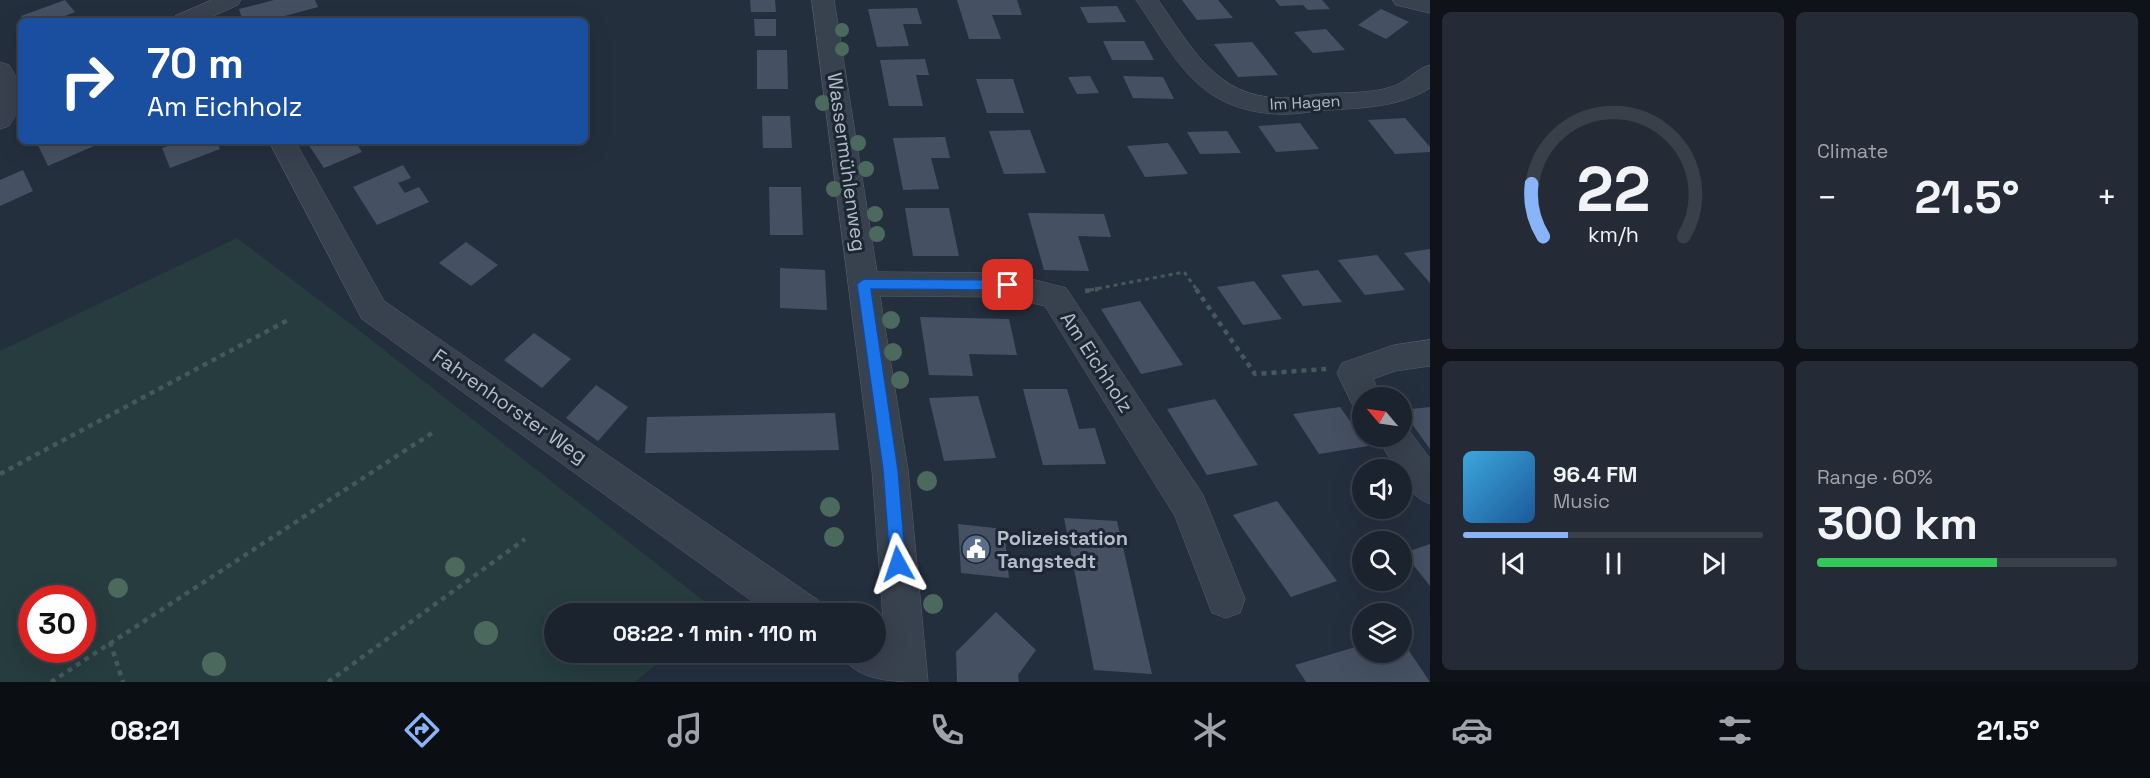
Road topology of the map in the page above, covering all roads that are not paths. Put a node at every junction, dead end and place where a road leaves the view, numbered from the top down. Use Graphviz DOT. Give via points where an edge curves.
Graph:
graph roads {
  1 [pos="823,0"];
  2 [pos="1147,0"];
  3 [pos="1404,0"];
  4 [pos="1430,6"];
  5 [pos="216,7"];
  6 [pos="190,18"];
  7 [pos="0,70"];
  8 [pos="1430,73"];
  9 [pos="17,97"];
  10 [pos="0,120"];
  11 [pos="284,144"];
  12 [pos="864,284"];
  13 [pos="1430,353"];
  14 [pos="1364,384"];
  15 [pos="1401,447"];
  16 [pos="1430,487"];
  17 [pos="1226,599"];
  18 [pos="788,603"];
  19 [pos="874,663"];
  20 [pos="901,682"];
  21 [pos="908,682"];
  1 -- 12 [label="street, Wassermühlenweg"];
  2 -- 8 [label="street, Im Hagen" via="1202,76 1231,96 1255,103 1279,106 1384,97 1414,86"];
  3 -- 4 [label="street"];
  5 -- 6 [label="street"];
  7 -- 9 [label="street"];
  9 -- 10 [label="street"];
  11 -- 18 [label="street, Fahrenhorster Weg" via="373,310"];
  12 -- 17 [label="street, Am Eichholz" via="1008,285 1055,297 1190,507"];
  12 -- 21 [label="street, Wassermühlenweg" via="890,470"];
  13 -- 14 [label="street" via="1394,358"];
  15 -- 16 [label="street"];
  19 -- 20 [label="street"];
}
